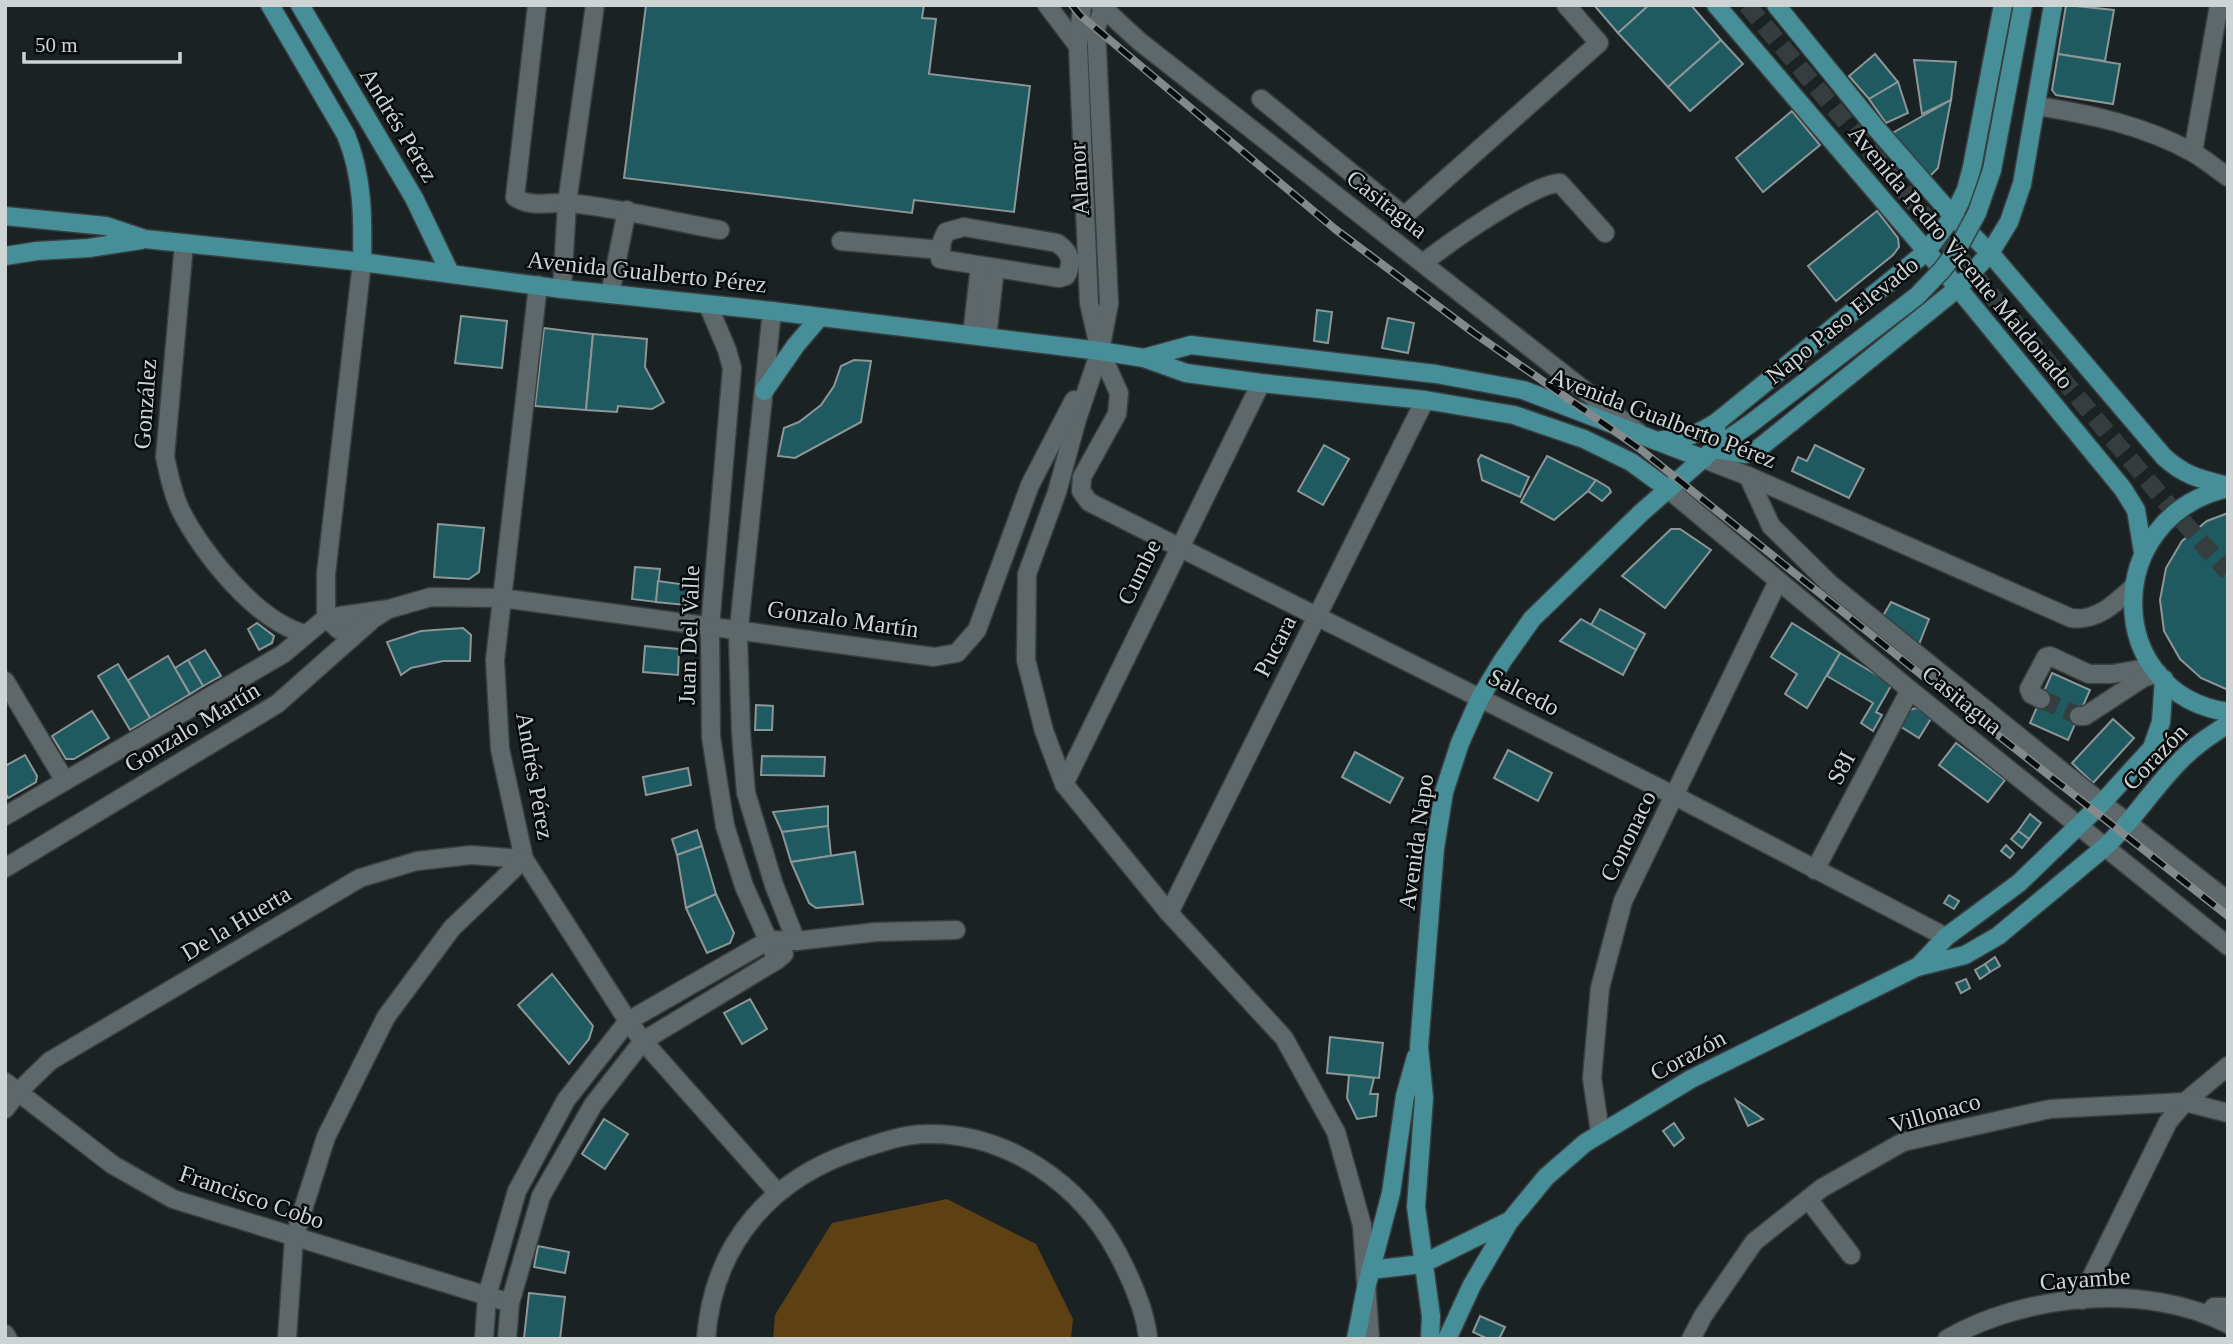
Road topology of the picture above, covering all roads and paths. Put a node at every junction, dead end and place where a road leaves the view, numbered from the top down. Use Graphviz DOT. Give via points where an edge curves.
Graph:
graph roads {
  1 [pos="270,5"];
  2 [pos="300,5"];
  3 [pos="537,5"];
  4 [pos="594,5"];
  5 [pos="1046,5"];
  6 [pos="1082,5"];
  7 [pos="1566,5"];
  8 [pos="1716,5"];
  9 [pos="1776,5"];
  10 [pos="2003,5"];
  11 [pos="2024,5"];
  12 [pos="2053,5"];
  13 [pos="2219,5"];
  14 [pos="1103,7"];
  15 [pos="1078,46"];
  16 [pos="1261,99"];
  17 [pos="2037,106"];
  18 [pos="2193,152"];
  19 [pos="2228,177"];
  20 [pos="567,203"];
  21 [pos="627,210"];
  22 [pos="5,216"];
  23 [pos="1953,216"];
  24 [pos="720,230"];
  25 [pos="1605,233"];
  26 [pos="145,239"];
  27 [pos="841,242"];
  28 [pos="184,244"];
  29 [pos="941,250"];
  30 [pos="1926,252"];
  31 [pos="1990,253"];
  32 [pos="5,256"];
  33 [pos="362,262"];
  34 [pos="1423,263"];
  35 [pos="987,267"];
  36 [pos="450,273"];
  37 [pos="538,285"];
  38 [pos="1958,288"];
  39 [pos="562,289"];
  40 [pos="610,294"];
  41 [pos="708,305"];
  42 [pos="772,311"];
  43 [pos="820,317"];
  44 [pos="979,336"];
  45 [pos="1100,351"];
  46 [pos="1144,358"];
  47 [pos="1261,383"];
  48 [pos="764,391"];
  49 [pos="1425,400"];
  50 [pos="1717,422"];
  51 [pos="1642,435"];
  52 [pos="1709,454"];
  53 [pos="1748,476"];
  54 [pos="2228,487"];
  55 [pos="1668,489"];
  56 [pos="1081,491"];
  57 [pos="1179,546"];
  58 [pos="2143,552"];
  59 [pos="1778,581"];
  60 [pos="2133,587"];
  61 [pos="501,598"];
  62 [pos="389,609"];
  63 [pos="1318,616"];
  64 [pos="326,618"];
  65 [pos="710,627"];
  66 [pos="738,629"];
  67 [pos="358,632"];
  68 [pos="306,634"];
  69 [pos="2159,673"];
  70 [pos="5,681"];
  71 [pos="1910,690"];
  72 [pos="1480,698"];
  73 [pos="2041,699"];
  74 [pos="2228,712"];
  75 [pos="2079,716"];
  76 [pos="2228,724"];
  77 [pos="65,781"];
  78 [pos="1064,784"];
  79 [pos="1675,796"];
  80 [pos="2102,803"];
  81 [pos="5,816"];
  82 [pos="2128,823"];
  83 [pos="2079,825"];
  84 [pos="2105,847"];
  85 [pos="524,859"];
  86 [pos="5,868"];
  87 [pos="1815,870"];
  88 [pos="2228,901"];
  89 [pos="1169,913"];
  90 [pos="956,930"];
  91 [pos="1945,937"];
  92 [pos="769,940"];
  93 [pos="796,941"];
  94 [pos="2228,946"];
  95 [pos="777,960"];
  96 [pos="1917,967"];
  97 [pos="628,1021"];
  98 [pos="643,1041"];
  99 [pos="1419,1047"];
  100 [pos="2228,1066"];
  101 [pos="12,1087"];
  102 [pos="2185,1102"];
  103 [pos="5,1109"];
  104 [pos="2228,1113"];
  105 [pos="1600,1132"];
  106 [pos="777,1192"];
  107 [pos="1808,1199"];
  108 [pos="1509,1222"];
  109 [pos="294,1238"];
  110 [pos="1851,1255"];
  111 [pos="1422,1264"];
  112 [pos="1368,1279"];
  113 [pos="487,1296"];
  114 [pos="2082,1300"];
  115 [pos="510,1303"];
  116 [pos="2228,1307"];
  117 [pos="2208,1314"];
  118 [pos="2228,1324"];
  119 [pos="5,1334"];
  120 [pos="8,1339"];
  121 [pos="287,1339"];
  122 [pos="484,1339"];
  123 [pos="507,1339"];
  124 [pos="706,1339"];
  125 [pos="1148,1339"];
  126 [pos="1356,1339"];
  127 [pos="1363,1339"];
  128 [pos="1370,1339"];
  129 [pos="1430,1339"];
  130 [pos="1447,1339"];
  131 [pos="1691,1339"];
  132 [pos="1947,1339"];
  1 -- 33 [label="main road, Andrés Pérez" via="355,157 362,199"];
  2 -- 36 [label="main road, Andrés Pérez" via="414,198"];
  3 -- 20 [label="street" via="515,197 525,203"];
  4 -- 20 [label="street"];
  5 -- 15 [label="street"];
  6 -- 15 [label="street, Alamor"];
  7 -- 16 [label="street" via="1599,43 1404,216"];
  8 -- 30 [label="main road, Avenida Pedro Vicente Maldonado"];
  9 -- 23 [label="main road, Avenida Pedro Vicente Maldonado"];
  10 -- 23 [label="main road" via="1972,167"];
  11 -- 52 [label="main road, Napo Paso Elevado, bridge" via="1992,170 1957,250 1917,296"];
  12 -- 17 [label="main road"];
  13 -- 18 [label="street"];
  14 -- 34 [label="street, Casitagua" via="1139,41"];
  14 -- 45 [label="street, Alamor" via="1096,27 1109,303"];
  15 -- 45 [label="street, Alamor" via="1089,303"];
  17 -- 18 [label="street" via="2112,121"];
  17 -- 31 [label="main road" via="2022,184 2009,222"];
  18 -- 19 [label="street"];
  20 -- 21 [label="street"];
  20 -- 39 [label="street"];
  21 -- 24 [label="street"];
  21 -- 40 [label="street"];
  22 -- 26 [label="main road, Avenida Gualberto Pérez" via="106,226"];
  23 -- 30 [label="main road"];
  23 -- 31 [label="main road, Avenida Pedro Vicente Maldonado"];
  25 -- 34 [label="street" via="1560,183 1553,183 1533,190"];
  26 -- 28 [label="main road, Avenida Gualberto Pérez"];
  26 -- 32 [label="main road, Avenida Gualberto Pérez"];
  27 -- 29 [label="street"];
  28 -- 33 [label="main road, Avenida Gualberto Pérez"];
  28 -- 68 [label="street, González" via="165,457 170,484 197,539 218,566 272,618"];
  29 -- 35 [label="street" via="940,258"];
  29 -- 35 [label="street" via="946,232 964,227 1057,243 1068,250 1071,260 1066,276 1059,278"];
  30 -- 38 [label="main road, Avenida Pedro Vicente Maldonado"];
  30 -- 50 [label="main road"];
  31 -- 38 [label="main road"];
  31 -- 54 [label="main road, Avenida Pedro Vicente Maldonado" via="2164,457 2192,477"];
  33 -- 36 [label="main road, Avenida Gualberto Pérez"];
  33 -- 64 [label="street" via="326,574"];
  34 -- 51 [label="street, Casitagua"];
  35 -- 44 [label="street"];
  36 -- 37 [label="main road, Avenida Gualberto Pérez"];
  37 -- 39 [label="main road, Avenida Gualberto Pérez"];
  37 -- 61 [label="street, Andrés Pérez"];
  38 -- 52 [label="main road" via="1758,449 1746,454"];
  38 -- 58 [label="main road, Avenida Pedro Vicente Maldonado" via="2131,500"];
  39 -- 40 [label="main road, Avenida Gualberto Pérez"];
  40 -- 41 [label="main road, Avenida Gualberto Pérez"];
  41 -- 42 [label="main road, Avenida Gualberto Pérez"];
  41 -- 65 [label="street, Juan Del Valle" via="732,368"];
  42 -- 43 [label="main road, Avenida Gualberto Pérez"];
  42 -- 48 [label="street, Juan Del Valle"];
  43 -- 44 [label="main road, Avenida Gualberto Pérez"];
  43 -- 48 [label="main road"];
  44 -- 45 [label="main road, Avenida Gualberto Pérez"];
  45 -- 46 [label="main road, Avenida Gualberto Pérez"];
  45 -- 56 [label="street, Alamor" via="1119,393 1117,414 1082,477"];
  45 -- 66 [label="street, Gonzalo Martín" via="1030,485 977,631 957,653 934,657"];
  45 -- 78 [label="street" via="1027,574 1026,660 1044,731"];
  46 -- 47 [label="main road, Avenida Gualberto Pérez" via="1186,373"];
  46 -- 51 [label="main road, Avenida Gualberto Pérez" via="1191,345 1436,374 1523,390"];
  47 -- 49 [label="main road, Avenida Gualberto Pérez"];
  47 -- 57 [label="street, Cumbe"];
  48 -- 66 [label="street, Juan Del Valle"];
  49 -- 55 [label="main road, Avenida Gualberto Pérez" via="1514,415 1584,439 1631,462"];
  49 -- 63 [label="street, Pucara"];
  50 -- 51 [label="main road" via="1681,439"];
  50 -- 52 [label="main road"];
  51 -- 52 [label="main road, Avenida Gualberto Pérez"];
  52 -- 53 [label="street, Avenida Gualberto Pérez"];
  52 -- 55 [label="main road, Avenida Napo"];
  53 -- 60 [label="street, Avenida Gualberto Pérez" via="2071,618 2080,620 2106,610"];
  53 -- 80 [label="street, Casitagua" via="1771,526 1830,584"];
  54 -- 58 [label="main road" via="2189,502 2170,516"];
  55 -- 59 [label="street, Casitagua"];
  55 -- 72 [label="main road, Avenida Napo" via="1532,619"];
  56 -- 57 [label="street, Salcedo" via="1089,502"];
  57 -- 63 [label="street, Salcedo"];
  57 -- 78 [label="street, Cumbe"];
  58 -- 60 [label="main road"];
  59 -- 71 [label="street, Casitagua"];
  59 -- 79 [label="street, Cononaco"];
  60 -- 69 [label="main road" via="2136,629"];
  61 -- 62 [label="street, Gonzalo Martín" via="431,597"];
  61 -- 65 [label="street, Gonzalo Martín"];
  61 -- 85 [label="street, Andrés Pérez" via="495,660 500,749"];
  62 -- 64 [label="street, Gonzalo Martín"];
  62 -- 67 [label="street, Gonzalo Martín"];
  63 -- 72 [label="street, Salcedo"];
  63 -- 89 [label="street, Pucara"];
  64 -- 67 [label="street" via="339,630"];
  64 -- 68 [label="street, Gonzalo Martín"];
  65 -- 66 [label="street, Gonzalo Martín"];
  65 -- 92 [label="street, Juan Del Valle" via="711,737 718,792 744,886"];
  66 -- 93 [label="street, Juan Del Valle" via="746,793"];
  67 -- 86 [label="street, Gonzalo Martín" via="278,704"];
  68 -- 77 [label="street, Gonzalo Martín" via="284,654"];
  69 -- 73 [label="street" via="2089,674 2046,657 2029,689"];
  69 -- 74 [label="main road" via="2187,698"];
  69 -- 75 [label="street"];
  69 -- 80 [label="main road, Corazón" via="2161,722 2156,741"];
  70 -- 77 [label="street"];
  71 -- 83 [label="street, Casitagua"];
  71 -- 87 [label="street, S8I"];
  72 -- 79 [label="street, Salcedo"];
  72 -- 99 [label="main road, Avenida Napo" via="1444,792"];
  76 -- 82 [label="main road, Corazón" via="2179,761"];
  77 -- 81 [label="street, Gonzalo Martín"];
  78 -- 89 [label="street"];
  79 -- 87 [label="street, Salcedo"];
  79 -- 105 [label="street, Cononaco" via="1623,901 1600,988 1592,1078"];
  80 -- 82 [label="street, Casitagua"];
  80 -- 83 [label="main road, Corazón"];
  82 -- 84 [label="main road, Corazón"];
  82 -- 88 [label="street, Casitagua"];
  83 -- 84 [label="street, Casitagua"];
  83 -- 91 [label="main road, Corazón" via="2019,883"];
  84 -- 94 [label="street, Casitagua"];
  84 -- 96 [label="main road, Corazón" via="1998,936 1965,955"];
  85 -- 97 [label="street, Andrés Pérez"];
  85 -- 101 [label="street, De la Huerta" via="471,855 417,861 360,878"];
  85 -- 109 [label="street" via="452,928 386,1017 326,1137"];
  87 -- 91 [label="street, Salcedo"];
  89 -- 112 [label="street" via="1284,1038 1336,1132 1362,1225"];
  90 -- 93 [label="street"];
  91 -- 96 [label="main road, Corazón"];
  92 -- 93 [label="street"];
  92 -- 95 [label="street, Juan Del Valle"];
  92 -- 97 [label="street"];
  93 -- 95 [label="street"];
  95 -- 98 [label="street"];
  96 -- 105 [label="main road, Corazón" via="1691,1079"];
  97 -- 98 [label="street, Andrés Pérez"];
  97 -- 113 [label="street" via="566,1100 517,1191"];
  98 -- 106 [label="street, Andrés Pérez"];
  98 -- 115 [label="street" via="593,1105 541,1196"];
  99 -- 111 [label="main road, Avenida Napo" via="1424,1098 1416,1207"];
  99 -- 112 [label="main road, Avenida Napo" via="1405,1096 1391,1193"];
  100 -- 102 [label="street"];
  101 -- 103 [label="street, De la Huerta"];
  101 -- 109 [label="street, Francisco Cobo" via="113,1165 173,1199"];
  102 -- 104 [label="street, Villonaco"];
  102 -- 107 [label="street, Villonaco" via="2050,1109 1903,1142"];
  102 -- 114 [label="street" via="2168,1122"];
  105 -- 108 [label="main road, Corazón" via="1546,1177"];
  106 -- 124 [label="street" via="740,1233 724,1263"];
  106 -- 125 [label="street" via="847,1153 925,1133 1000,1147 1036,1163 1088,1208 1129,1274"];
  107 -- 110 [label="street"];
  107 -- 131 [label="street, Villonaco" via="1755,1242"];
  108 -- 111 [label="main road, Corazón"];
  108 -- 130 [label="main road, Corazón"];
  109 -- 113 [label="street, Francisco Cobo"];
  109 -- 121 [label="street"];
  111 -- 112 [label="main road, Corazón"];
  111 -- 129 [label="main road, Avenida Napo"];
  112 -- 126 [label="main road, Avenida Napo"];
  112 -- 127 [label="street"];
  112 -- 128 [label="street"];
  113 -- 115 [label="street, Francisco Cobo"];
  113 -- 122 [label="street"];
  114 -- 117 [label="street, Cayambe" via="2162,1301"];
  114 -- 132 [label="street, Cayambe" via="2012,1311 1970,1325"];
  115 -- 123 [label="street"];
  116 -- 117 [label="street" via="2214,1307"];
  117 -- 118 [label="street, Cayambe"];
  119 -- 120 [label="street"];
}
